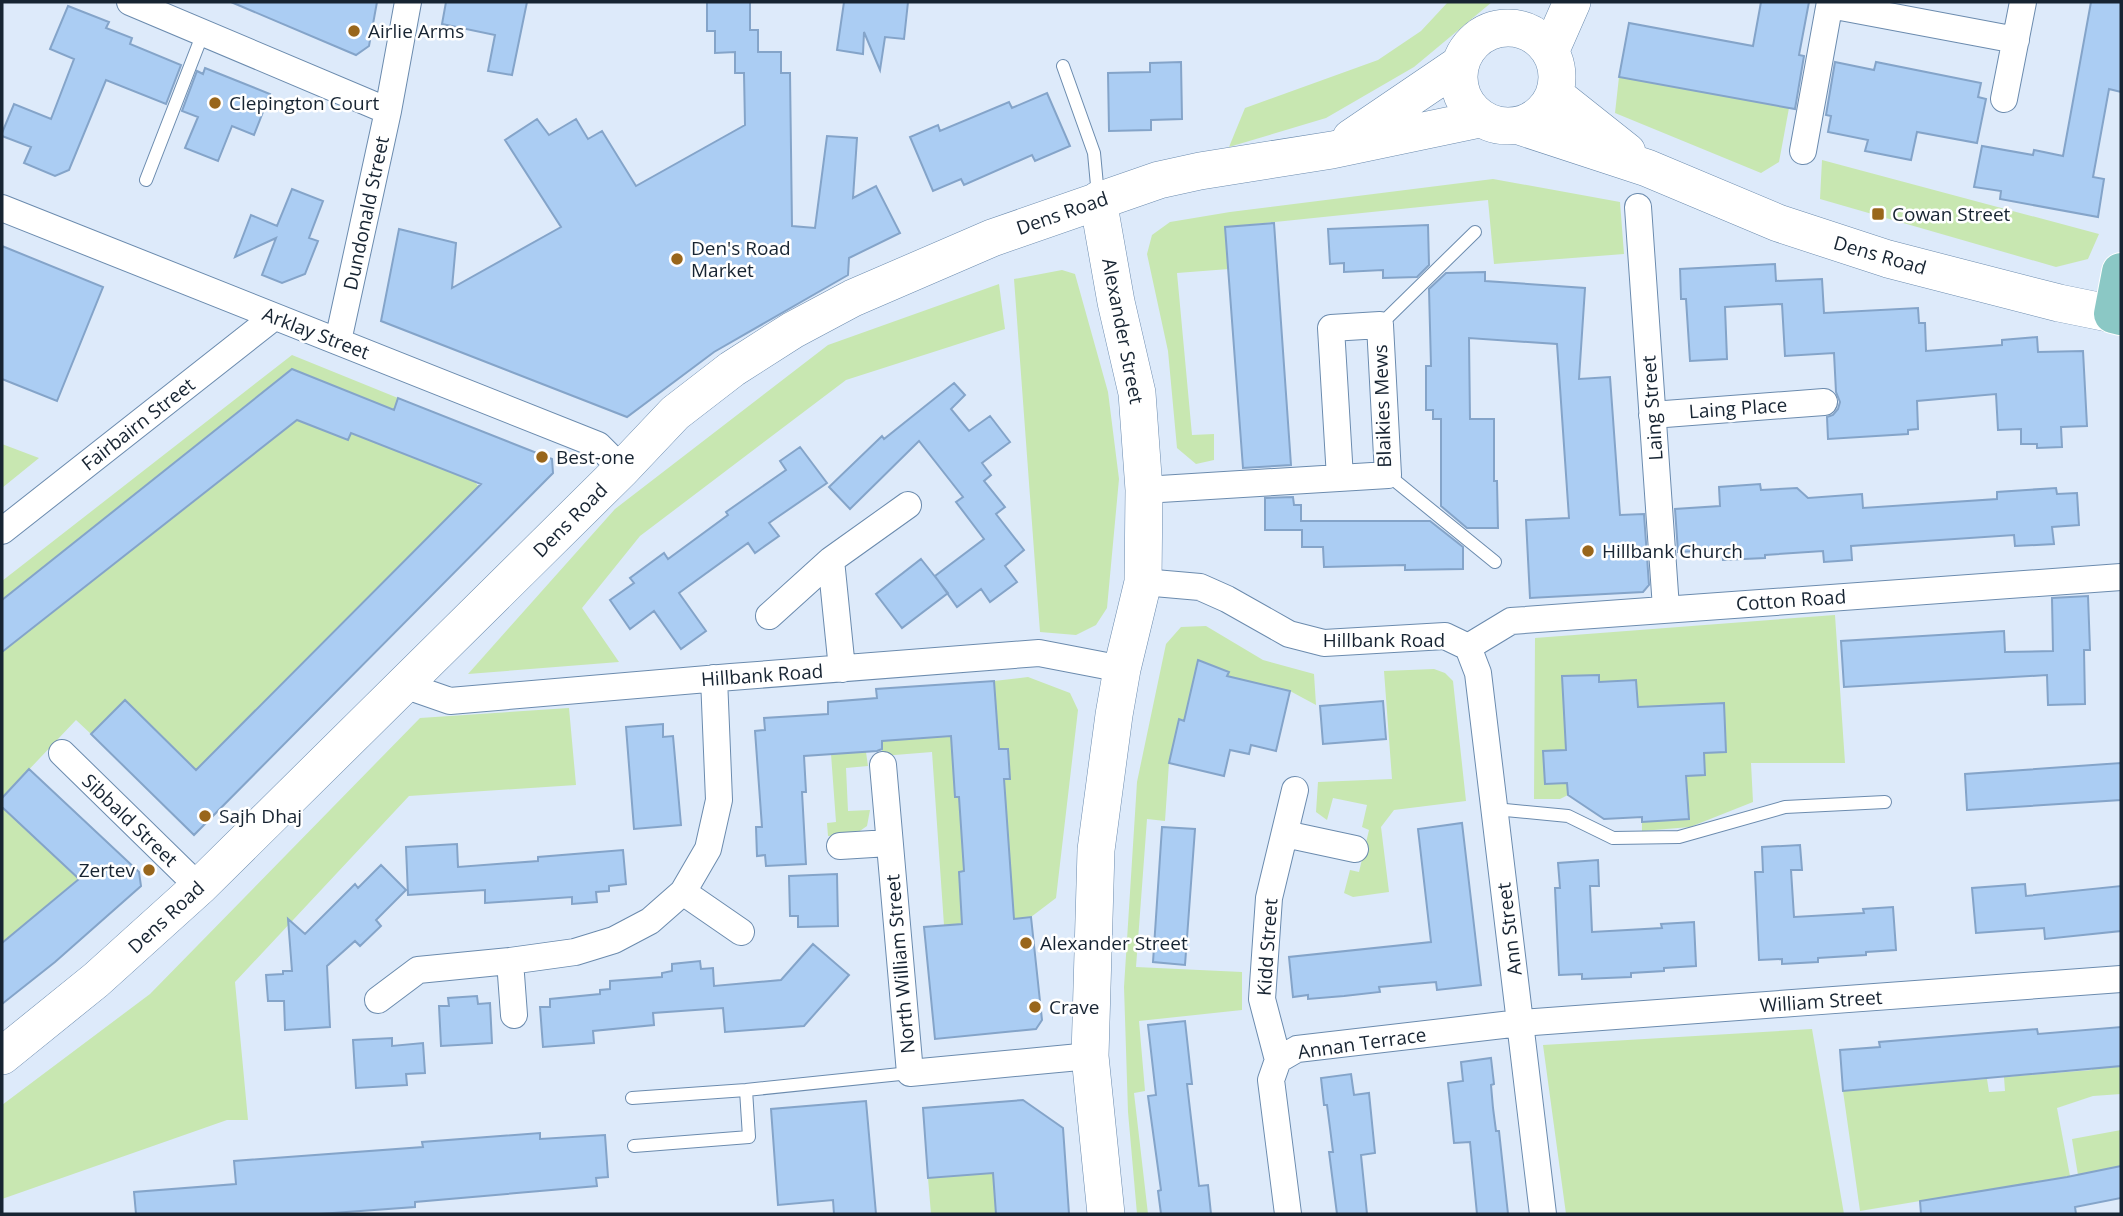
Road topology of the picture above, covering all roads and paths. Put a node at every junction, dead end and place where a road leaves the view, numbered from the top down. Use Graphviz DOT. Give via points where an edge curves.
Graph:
graph roads {
  1 [pos="130,2"];
  2 [pos="408,2"];
  3 [pos="1513,2"];
  4 [pos="1572,2"];
  5 [pos="2023,2"];
  6 [pos="1830,3"];
  7 [pos="203,33"];
  8 [pos="1487,33"];
  9 [pos="2016,40"];
  10 [pos="1550,52"];
  11 [pos="1460,64"];
  12 [pos="1063,66"];
  13 [pos="1554,94"];
  14 [pos="2004,99"];
  15 [pos="388,111"];
  16 [pos="1480,118"];
  17 [pos="1519,125"];
  18 [pos="1332,150"];
  19 [pos="1803,151"];
  20 [pos="1647,168"];
  21 [pos="146,180"];
  22 [pos="1098,200"];
  23 [pos="1638,207"];
  24 [pos="2,208"];
  25 [pos="1475,232"];
  26 [pos="2121,272"];
  27 [pos="2117,315"];
  28 [pos="274,317"];
  29 [pos="1380,325"];
  30 [pos="338,341"];
  31 [pos="1824,402"];
  32 [pos="1652,415"];
  33 [pos="622,469"];
  34 [pos="1388,475"];
  35 [pos="1340,478"];
  36 [pos="1144,490"];
  37 [pos="908,505"];
  38 [pos="2,531"];
  39 [pos="831,560"];
  40 [pos="1495,562"];
  41 [pos="2121,577"];
  42 [pos="1143,582"];
  43 [pos="1666,608"];
  44 [pos="769,616"];
  45 [pos="1468,647"];
  46 [pos="842,669"];
  47 [pos="1122,669"];
  48 [pos="714,678"];
  49 [pos="404,685"];
  50 [pos="62,753"];
  51 [pos="883,765"];
  52 [pos="1295,790"];
  53 [pos="1885,802"];
  54 [pos="1495,809"];
  55 [pos="1285,834"];
  56 [pos="889,843"];
  57 [pos="840,846"];
  58 [pos="1355,849"];
  59 [pos="199,887"];
  60 [pos="683,892"];
  61 [pos="741,932"];
  62 [pos="510,961"];
  63 [pos="2121,979"];
  64 [pos="378,1000"];
  65 [pos="514,1015"];
  66 [pos="1520,1023"];
  67 [pos="2,1056"];
  68 [pos="1090,1056"];
  69 [pos="1278,1060"];
  70 [pos="910,1073"];
  71 [pos="746,1090"];
  72 [pos="632,1098"];
  73 [pos="634,1146"];
  74 [pos="1106,1214"];
  75 [pos="1288,1214"];
  76 [pos="1543,1214"];
  1 -- 7 [label="street"];
  2 -- 15 [label="street, Dundonald Street"];
  3 -- 8 [label="main road, Dens Road"];
  4 -- 10 [label="main road"];
  5 -- 9 [label="street"];
  6 -- 9 [label="street"];
  6 -- 19 [label="street"];
  7 -- 15 [label="street"];
  7 -- 21 [label="lane"];
  8 -- 10 [label="main road" via="1501,29 1529,33"];
  8 -- 11 [label="main road, Dens Road" via="1466,51"];
  9 -- 14 [label="street"];
  10 -- 13 [label="main road" via="1556,65"];
  11 -- 16 [label="main road" via="1462,94"];
  11 -- 18 [label="main road, Dens Road"];
  12 -- 22 [label="lane" via="1094,153"];
  13 -- 17 [label="main road" via="1540,114"];
  13 -- 20 [label="main road, Dens Road"];
  15 -- 30 [label="street, Dundonald Street"];
  16 -- 17 [label="main road, Dens Road" via="1506,127"];
  16 -- 18 [label="main road, Dens Road"];
  17 -- 20 [label="main road, Dens Road"];
  18 -- 22 [label="main road, Dens Road" via="1200,171"];
  20 -- 27 [label="main road, Dens Road" via="1778,223 1888,259"];
  22 -- 33 [label="main road, Dens Road" via="934,262 793,330 675,413"];
  22 -- 36 [label="main road, Alexander Street" via="1115,302 1137,393"];
  23 -- 32 [label="street, Laing Street"];
  24 -- 28 [label="street, Arklay Street"];
  25 -- 29 [label="lane"];
  26 -- 27 [label="main road"];
  28 -- 30 [label="street, Arklay Street"];
  28 -- 38 [label="street, Fairbairn Street"];
  29 -- 34 [label="street, Blaikies Mews"];
  29 -- 35 [label="street, Blaikies Mews" via="1331,327"];
  30 -- 33 [label="street, Arklay Street" via="598,445"];
  31 -- 32 [label="street, Laing Place"];
  32 -- 43 [label="street, Laing Street"];
  33 -- 49 [label="main road, Dens Road"];
  34 -- 35 [label="street, Blaikies Mews"];
  34 -- 40 [label="lane"];
  35 -- 36 [label="street, Blaikies Mews"];
  36 -- 42 [label="main road, Alexander Street"];
  37 -- 39 [label="street"];
  39 -- 44 [label="street"];
  39 -- 46 [label="street"];
  41 -- 43 [label="street, Cotton Road"];
  42 -- 45 [label="street, Hillbank Road" via="1200,587 1289,634 1324,643 1446,636"];
  42 -- 47 [label="main road, Alexander Street"];
  43 -- 45 [label="street, Cotton Road" via="1511,621"];
  45 -- 54 [label="street, Ann Street" via="1478,673"];
  46 -- 47 [label="street, Hillbank Road" via="1039,653"];
  46 -- 48 [label="street, Hillbank Road"];
  47 -- 68 [label="main road, Alexander Street" via="1096,850"];
  48 -- 49 [label="street, Hillbank Road" via="450,701"];
  48 -- 60 [label="street" via="719,800 708,849"];
  49 -- 59 [label="main road, Dens Road"];
  50 -- 59 [label="street, Sibbald Street"];
  51 -- 56 [label="street, North William Street"];
  52 -- 55 [label="street, Kidd Street"];
  53 -- 54 [label="lane" via="1785,807 1679,837 1626,838 1613,838 1568,816"];
  54 -- 66 [label="street, Ann Street"];
  55 -- 58 [label="street"];
  55 -- 69 [label="street, Kidd Street" via="1269,898 1262,999"];
  56 -- 57 [label="street"];
  56 -- 70 [label="street, North William Street"];
  59 -- 67 [label="main road, Dens Road" via="96,980"];
  60 -- 61 [label="street"];
  60 -- 62 [label="street" via="650,921 614,940 575,952"];
  62 -- 64 [label="street" via="418,970"];
  62 -- 65 [label="street"];
  63 -- 66 [label="street, William Street"];
  66 -- 69 [label="street, Annan Terrace" via="1297,1049"];
  66 -- 76 [label="street, Ann Street"];
  68 -- 70 [label="street, North William Street"];
  68 -- 74 [label="main road, Alexander Street"];
  69 -- 75 [label="street, Annan Terrace" via="1271,1080"];
  70 -- 71 [label="lane"];
  71 -- 72 [label="lane"];
  71 -- 73 [label="lane" via="749,1137"];
}
